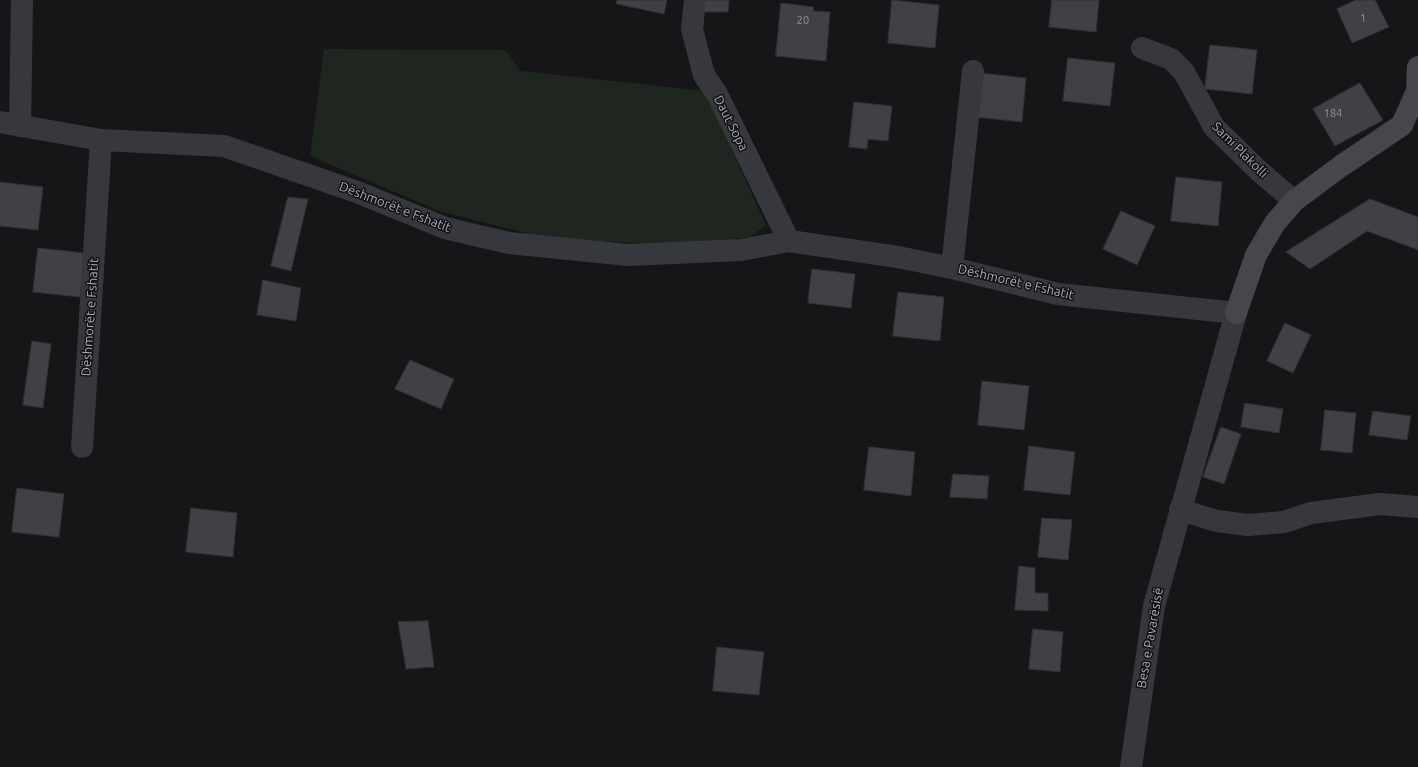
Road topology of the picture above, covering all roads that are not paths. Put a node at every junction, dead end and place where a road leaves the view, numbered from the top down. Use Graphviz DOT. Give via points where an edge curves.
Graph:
graph roads {
  1 [pos="22,0"];
  2 [pos="695,0"];
  3 [pos="1142,48"];
  4 [pos="1418,67"];
  5 [pos="973,71"];
  6 [pos="10,124"];
  7 [pos="101,140"];
  8 [pos="1294,201"];
  9 [pos="789,241"];
  10 [pos="952,268"];
  11 [pos="1236,313"];
  12 [pos="82,447"];
  13 [pos="1418,507"];
  14 [pos="1180,510"];
  15 [pos="1131,767"];
  1 -- 6 [label="street, Dëshmorët e Fshatit"];
  2 -- 9 [label="street, Daut Sopa" via="692,29 704,75 717,94"];
  3 -- 8 [label="street, Sami Plakolli" via="1171,59 1184,72 1214,127"];
  4 -- 8 [label="street" via="1417,91 1402,125"];
  5 -- 10 [label="street, Dëshmorët e Fshatit"];
  6 -- 7 [label="street, Dëshmorët e Fshatit"];
  7 -- 9 [label="street, Dëshmorët e Fshatit" via="224,146 358,192 445,228 509,243 628,255 741,250"];
  7 -- 12 [label="street, Dëshmorët e Fshatit"];
  8 -- 11 [label="street" via="1275,223 1256,255"];
  9 -- 10 [label="street, Dëshmorët e Fshatit" via="898,257"];
  10 -- 11 [label="street, Dëshmorët e Fshatit" via="1058,294"];
  11 -- 14 [label="street, Besa e Pavarësisë"];
  13 -- 14 [label="street" via="1373,505 1311,513 1284,522 1248,525 1217,521"];
  14 -- 15 [label="street, Besa e Pavarësisë" via="1154,606"];
}
